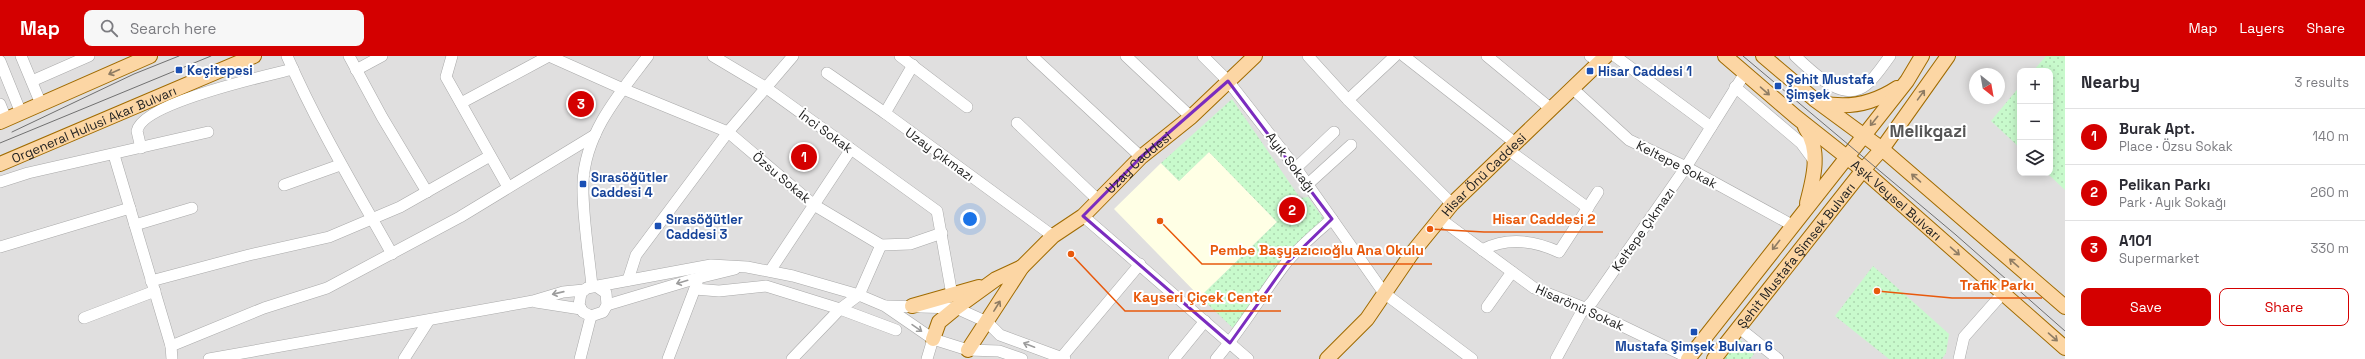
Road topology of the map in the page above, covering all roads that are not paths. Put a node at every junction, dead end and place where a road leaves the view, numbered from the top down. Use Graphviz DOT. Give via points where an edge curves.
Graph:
graph roads {
  1 [pos="21,56"];
  2 [pos="89,56"];
  3 [pos="150,56"];
  4 [pos="254,56"];
  5 [pos="287,56"];
  6 [pos="349,56"];
  7 [pos="382,56"];
  8 [pos="452,56"];
  9 [pos="549,56"];
  10 [pos="648,56"];
  11 [pos="713,56"];
  12 [pos="793,56"];
  13 [pos="900,56"];
  14 [pos="1032,56"];
  15 [pos="1126,56"];
  16 [pos="1203,56"];
  17 [pos="1255,56"];
  18 [pos="1308,56"];
  19 [pos="1395,56"];
  20 [pos="1404,56"];
  21 [pos="1487,56"];
  22 [pos="1615,56"];
  23 [pos="1725,56"];
  24 [pos="1763,56"];
  25 [pos="1795,56"];
  26 [pos="1890,56"];
  27 [pos="1922,56"];
  28 [pos="1948,56"];
  29 [pos="1598,58"];
  30 [pos="0,61"];
  31 [pos="913,65"];
  32 [pos="293,69"];
  33 [pos="356,70"];
  34 [pos="827,73"];
  35 [pos="1745,73"];
  36 [pos="32,81"];
  37 [pos="1228,81"];
  38 [pos="1907,81"];
  39 [pos="766,87"];
  40 [pos="1735,87"];
  41 [pos="1572,88"];
  42 [pos="623,89"];
  43 [pos="1348,100"];
  44 [pos="461,103"];
  45 [pos="1819,103"];
  46 [pos="0,104"];
  47 [pos="41,104"];
  48 [pos="967,107"];
  49 [pos="1550,108"];
  50 [pos="21,113"];
  51 [pos="885,113"];
  52 [pos="1191,116"];
  53 [pos="1796,117"];
  54 [pos="3,121"];
  55 [pos="1017,123"];
  56 [pos="1711,127"];
  57 [pos="208,132"];
  58 [pos="728,132"];
  59 [pos="1334,132"];
  60 [pos="595,135"];
  61 [pos="1863,135"];
  62 [pos="1350,145"];
  63 [pos="1511,145"];
  64 [pos="141,148"];
  65 [pos="851,149"];
  66 [pos="1882,149"];
  67 [pos="114,155"];
  68 [pos="490,156"];
  69 [pos="1141,157"];
  70 [pos="1847,157"];
  71 [pos="1815,162"];
  72 [pos="0,164"];
  73 [pos="340,164"];
  74 [pos="1686,167"];
  75 [pos="1296,168"];
  76 [pos="1863,170"];
  77 [pos="0,182"];
  78 [pos="284,184"];
  79 [pos="1308,184"];
  80 [pos="508,187"];
  81 [pos="427,192"];
  82 [pos="1598,192"];
  83 [pos="1097,199"];
  84 [pos="1452,204"];
  85 [pos="814,205"];
  86 [pos="130,208"];
  87 [pos="192,208"];
  88 [pos="1588,208"];
  89 [pos="1806,208"];
  90 [pos="1083,216"];
  91 [pos="1439,218"];
  92 [pos="372,219"];
  93 [pos="1332,219"];
  94 [pos="135,225"];
  95 [pos="1792,225"];
  96 [pos="942,233"];
  97 [pos="1053,236"];
  98 [pos="881,245"];
  99 [pos="0,247"];
  100 [pos="1482,250"];
  101 [pos="392,254"];
  102 [pos="1140,264"];
  103 [pos="748,267"];
  104 [pos="1022,267"];
  105 [pos="770,271"];
  106 [pos="1512,272"];
  107 [pos="700,277"];
  108 [pos="628,280"];
  109 [pos="153,286"];
  110 [pos="590,287"];
  111 [pos="695,289"];
  112 [pos="1384,293"];
  113 [pos="2003,293"];
  114 [pos="859,295"];
  115 [pos="533,301"];
  116 [pos="954,301"];
  117 [pos="608,305"];
  118 [pos="885,306"];
  119 [pos="912,306"];
  120 [pos="1487,307"];
  121 [pos="2065,307"];
  122 [pos="1585,308"];
  123 [pos="581,309"];
  124 [pos="840,309"];
  125 [pos="591,316"];
  126 [pos="84,318"];
  127 [pos="429,320"];
  128 [pos="1205,321"];
  129 [pos="987,322"];
  130 [pos="1738,326"];
  131 [pos="896,330"];
  132 [pos="933,339"];
  133 [pos="1230,343"];
  134 [pos="171,346"];
  135 [pos="2065,349"];
  136 [pos="964,355"];
  137 [pos="230,357"];
  138 [pos="1063,358"];
  139 [pos="1689,358"];
  140 [pos="172,359"];
  141 [pos="209,359"];
  142 [pos="404,359"];
  143 [pos="580,359"];
  144 [pos="668,359"];
  145 [pos="792,359"];
  146 [pos="927,359"];
  147 [pos="1022,359"];
  148 [pos="1174,359"];
  149 [pos="1216,359"];
  150 [pos="1248,359"];
  151 [pos="1327,359"];
  152 [pos="1472,359"];
  153 [pos="1556,359"];
  154 [pos="1714,359"];
  155 [pos="1778,359"];
  156 [pos="1959,359"];
  157 [pos="2058,359"];
  1 -- 36 [label="street"];
  2 -- 36 [label="street"];
  3 -- 47 [label="main road, one-way"];
  4 -- 72 [label="main road, Orgeneral Hulusi Akar Bulvarı"];
  5 -- 32 [label="street"];
  6 -- 33 [label="street"];
  7 -- 33 [label="street"];
  8 -- 44 [label="street" via="446,77"];
  9 -- 42 [label="street, Özsu Sokak"];
  9 -- 44 [label="street"];
  10 -- 42 [label="street"];
  11 -- 39 [label="street, İnci Sokak"];
  12 -- 39 [label="street"];
  13 -- 31 [label="street"];
  14 -- 69 [label="street"];
  15 -- 52 [label="street"];
  16 -- 37 [label="street, Ayık Sokağı"];
  17 -- 37 [label="main road, Uzay Caddesi"];
  18 -- 43 [label="street"];
  19 -- 43 [label="street"];
  20 -- 63 [label="street"];
  21 -- 49 [label="street"];
  22 -- 56 [label="street"];
  23 -- 35 [label="main road, Aşık Veysel Bulvarı"];
  24 -- 45 [label="main road"];
  25 -- 26 [label="street" via="1824,80 1848,90 1868,84"];
  27 -- 38 [label="main road, Şehit Mustafa Şimsek Bulvarı"];
  66 -- 28 [label="main road, Şehit Mustafa Şimsek Bulvarı, one-way"];
  29 -- 41 [label="main road, Hisar Önü Caddesi"];
  30 -- 50 [label="street"];
  31 -- 48 [label="street"];
  31 -- 51 [label="street"];
  32 -- 64 [label="street" via="203,93 144,119 137,131"];
  32 -- 73 [label="street"];
  33 -- 81 [label="street"];
  34 -- 51 [label="street, Uzay Çıkmazı"];
  35 -- 40 [label="street, Keltepe Çıkmazı"];
  35 -- 53 [label="main road, Aşık Veysel Bulvarı, one-way"];
  36 -- 47 [label="street"];
  37 -- 52 [label="main road, Uzay Caddesi"];
  37 -- 75 [label="street, Ayık Sokağı"];
  38 -- 45 [label="main road" via="1881,98 1861,104 1840,106"];
  38 -- 61 [label="main road, Şehit Mustafa Şimsek Bulvarı, one-way"];
  39 -- 58 [label="street"];
  39 -- 65 [label="street, İnci Sokak"];
  40 -- 56 [label="street, Keltepe Çıkmazı"];
  40 -- 71 [label="street" via="1801,143"];
  41 -- 49 [label="main road, Hisar Önü Caddesi"];
  41 -- 74 [label="street, Keltepe Sokak" via="1629,140"];
  42 -- 58 [label="street, Özsu Sokak"];
  42 -- 60 [label="street" via="607,111"];
  43 -- 84 [label="street"];
  44 -- 68 [label="street"];
  45 -- 61 [label="main road"];
  46 -- 54 [label="street"];
  47 -- 50 [label="main road"];
  49 -- 63 [label="main road, Hisar Önü Caddesi"];
  50 -- 54 [label="main road"];
  51 -- 97 [label="street, Uzay Çıkmazı"];
  52 -- 69 [label="main road, Uzay Caddesi"];
  53 -- 70 [label="main road, Aşık Veysel Bulvarı"];
  53 -- 71 [label="main road" via="1810,135"];
  55 -- 83 [label="street"];
  56 -- 74 [label="street, Keltepe Çıkmazı"];
  57 -- 64 [label="street"];
  58 -- 85 [label="street, Özsu Sokak"];
  58 -- 108 [label="street" via="636,255"];
  59 -- 75 [label="street"];
  60 -- 80 [label="street"];
  60 -- 110 [label="street" via="583,184"];
  61 -- 66 [label="main road"];
  61 -- 70 [label="main road, Şehit Mustafa Şimsek Bulvarı"];
  62 -- 79 [label="street"];
  63 -- 84 [label="main road, Hisar Önü Caddesi"];
  63 -- 88 [label="street"];
  64 -- 67 [label="street"];
  65 -- 85 [label="street"];
  65 -- 96 [label="street, İnci Sokak" via="937,212"];
  66 -- 76 [label="main road, Şehit Mustafa Şimsek Bulvarı"];
  121 -- 66 [label="main road, one-way"];
  67 -- 77 [label="street" via="28,173"];
  67 -- 86 [label="street"];
  68 -- 80 [label="street"];
  68 -- 81 [label="street"];
  69 -- 83 [label="main road, Uzay Caddesi"];
  70 -- 76 [label="main road, Aşık Veysel Bulvarı"];
  70 -- 89 [label="main road, Şehit Mustafa Şimsek Bulvarı"];
  71 -- 89 [label="main road"];
  73 -- 78 [label="street"];
  73 -- 92 [label="street"];
  74 -- 95 [label="street, Keltepe Sokak"];
  74 -- 122 [label="street, Keltepe Çıkmazı" via="1592,302"];
  75 -- 79 [label="street, Ayık Sokağı"];
  76 -- 113 [label="main road, Aşık Veysel Bulvarı, one-way"];
  76 -- 130 [label="main road, Şehit Mustafa Şimsek Bulvarı"];
  79 -- 93 [label="street, Ayık Sokağı"];
  80 -- 101 [label="street"];
  81 -- 92 [label="street"];
  82 -- 88 [label="street"];
  83 -- 90 [label="main road, Uzay Caddesi"];
  84 -- 91 [label="main road, Hisar Önü Caddesi"];
  85 -- 98 [label="street, Özsu Sokak"];
  85 -- 105 [label="street"];
  86 -- 94 [label="street"];
  86 -- 99 [label="street"];
  87 -- 94 [label="street"];
  88 -- 100 [label="street" via="1559,252 1543,245 1520,241 1496,244"];
  89 -- 95 [label="main road, Şehit Mustafa Şimsek Bulvarı"];
  90 -- 97 [label="main road, Uzay Caddesi"];
  90 -- 102 [label="street"];
  91 -- 100 [label="street, Hisarönü Sokak"];
  91 -- 112 [label="main road, Hisar Önü Caddesi"];
  92 -- 101 [label="street"];
  92 -- 109 [label="street" via="329,237 249,255"];
  93 -- 112 [label="street, Ayık Sokağı"];
  93 -- 133 [label="street" via="1287,263"];
  94 -- 109 [label="street"];
  95 -- 139 [label="main road, Şehit Mustafa Şimsek Bulvarı, one-way"];
  96 -- 98 [label="street" via="910,244"];
  96 -- 116 [label="street"];
  97 -- 104 [label="main road, Uzay Caddesi"];
  98 -- 114 [label="street"];
  100 -- 106 [label="street, Hisarönü Sokak"];
  101 -- 134 [label="street" via="327,288 264,308"];
  102 -- 128 [label="street"];
  102 -- 138 [label="street"];
  103 -- 105 [label="street"];
  103 -- 107 [label="street"];
  103 -- 108 [label="street" via="711,265"];
  104 -- 116 [label="main road, Uzay Caddesi"];
  129 -- 104 [label="main road, Uzay Caddesi, one-way"];
  105 -- 114 [label="street"];
  106 -- 120 [label="street"];
  106 -- 122 [label="street, Hisarönü Sokak" via="1534,288"];
  107 -- 111 [label="street"];
  107 -- 117 [label="street, one-way"];
  108 -- 110 [label="street"];
  109 -- 126 [label="street"];
  109 -- 134 [label="street"];
  110 -- 115 [label="street, one-way"];
  110 -- 117 [label="street" via="606,293"];
  110 -- 123 [label="street" via="578,301"];
  111 -- 124 [label="street" via="719,291 766,286"];
  111 -- 144 [label="street"];
  112 -- 151 [label="main road, Hisar Önü Caddesi" via="1367,319"];
  112 -- 152 [label="street, Ayık Sokağı"];
  113 -- 135 [label="main road, Aşık Veysel Bulvarı, one-way"];
  113 -- 156 [label="street" via="1964,337"];
  114 -- 118 [label="street"];
  114 -- 124 [label="street"];
  115 -- 123 [label="street"];
  115 -- 127 [label="street"];
  116 -- 119 [label="main road"];
  116 -- 129 [label="street"];
  116 -- 132 [label="main road, Uzay Caddesi" via="939,322"];
  117 -- 125 [label="street" via="603,312"];
  118 -- 119 [label="street"];
  118 -- 132 [label="street, one-way"];
  122 -- 139 [label="street, Hisarönü Sokak"];
  122 -- 153 [label="street, Keltepe Çıkmazı"];
  123 -- 125 [label="street"];
  124 -- 131 [label="street"];
  124 -- 145 [label="street"];
  125 -- 143 [label="street"];
  127 -- 137 [label="street"];
  127 -- 142 [label="street"];
  128 -- 133 [label="street"];
  128 -- 148 [label="street"];
  129 -- 136 [label="main road, Uzay Caddesi"];
  138 -- 129 [label="street, one-way" via="1000,335"];
  130 -- 154 [label="main road, Şehit Mustafa Şimsek Bulvarı"];
  130 -- 155 [label="street"];
  132 -- 136 [label="street"];
  132 -- 146 [label="street"];
  133 -- 149 [label="street"];
  133 -- 150 [label="street"];
  134 -- 140 [label="street"];
  135 -- 157 [label="main road"];
  136 -- 147 [label="street" via="999,351"];
  137 -- 141 [label="street"];
}
